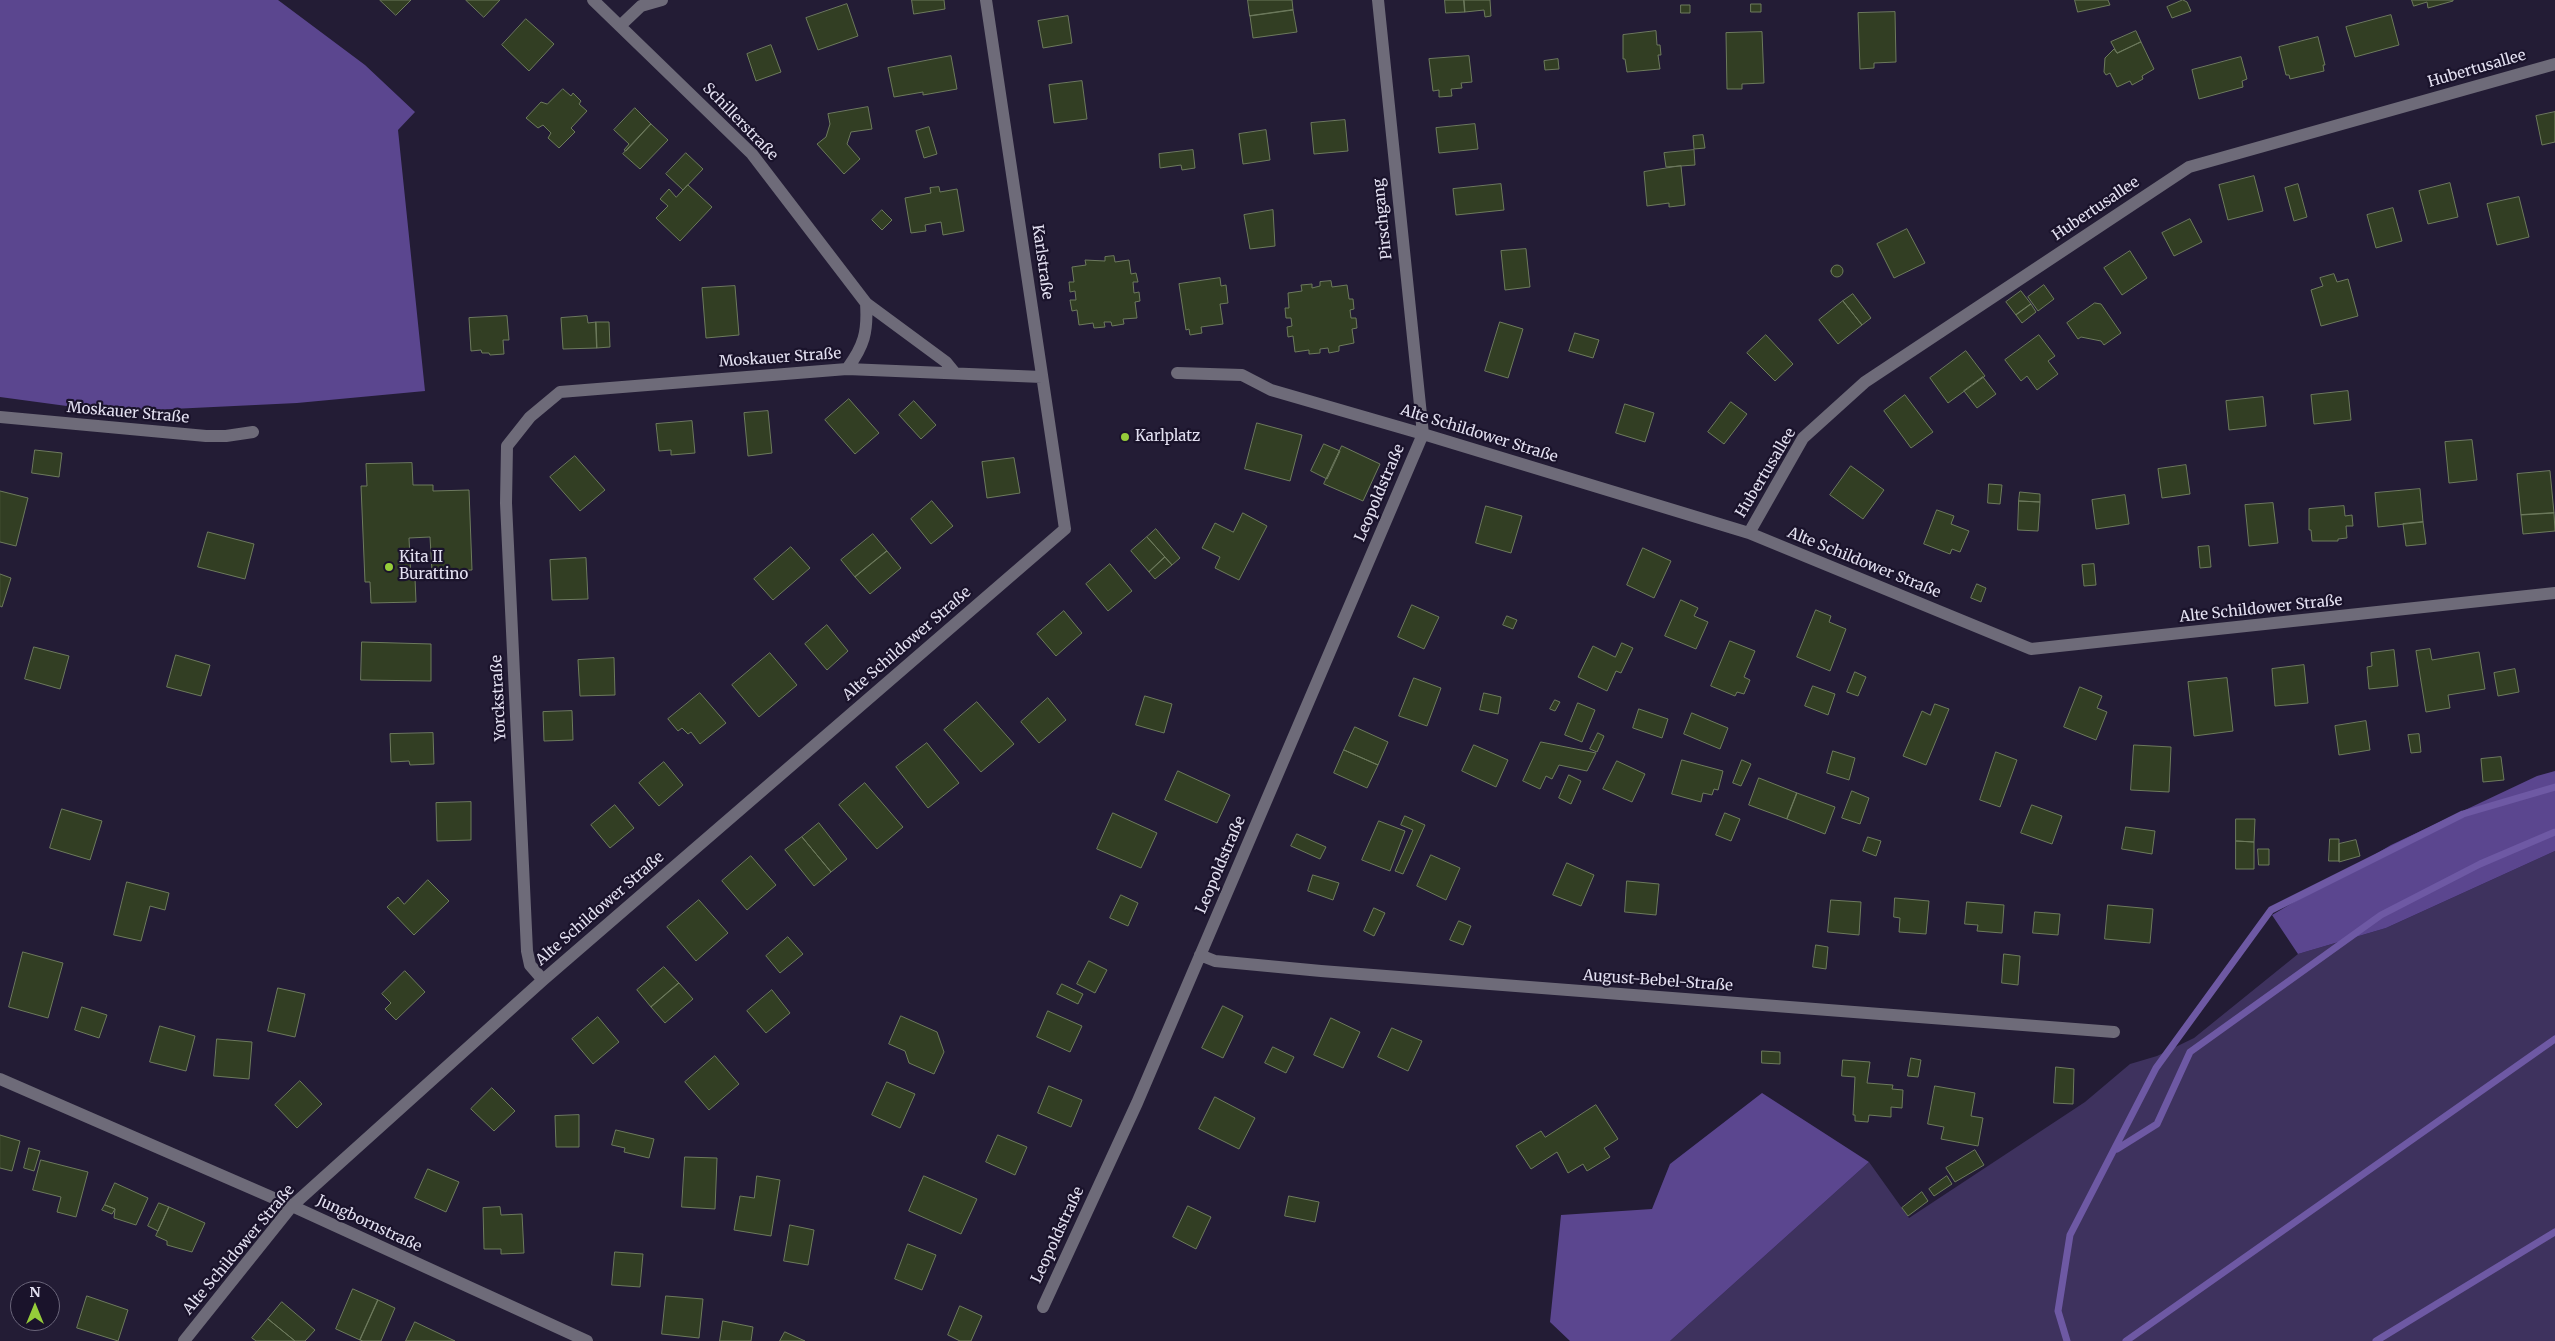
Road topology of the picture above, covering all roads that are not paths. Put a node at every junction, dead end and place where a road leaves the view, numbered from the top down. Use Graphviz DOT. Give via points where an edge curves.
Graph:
graph roads {
  1 [pos="593,0"];
  2 [pos="662,0"];
  3 [pos="986,0"];
  4 [pos="1378,0"];
  5 [pos="621,25"];
  6 [pos="2555,64"];
  7 [pos="866,303"];
  8 [pos="847,369"];
  9 [pos="954,373"];
  10 [pos="1177,373"];
  11 [pos="1042,377"];
  12 [pos="530,417"];
  13 [pos="0,418"];
  14 [pos="253,432"];
  15 [pos="1423,434"];
  16 [pos="1065,529"];
  17 [pos="1749,533"];
  18 [pos="2555,593"];
  19 [pos="1200,955"];
  20 [pos="543,980"];
  21 [pos="2114,1032"];
  22 [pos="0,1079"];
  23 [pos="292,1206"];
  24 [pos="1043,1307"];
  25 [pos="184,1341"];
  26 [pos="587,1341"];
  1 -- 5 [label="street, Schillerstraße"];
  2 -- 5 [label="street" via="641,6"];
  3 -- 11 [label="street, Karlstraße"];
  4 -- 15 [label="street, Pirschgang"];
  5 -- 7 [label="street, Schillerstraße" via="752,154"];
  6 -- 17 [label="street, Hubertusallee" via="2189,167 1865,382 1803,438"];
  7 -- 8 [label="street" via="868,321 862,347"];
  7 -- 9 [label="street, Schillerstraße" via="946,362"];
  8 -- 9 [label="street, Moskauer Straße"];
  8 -- 12 [label="street, Moskauer Straße" via="560,392"];
  9 -- 11 [label="street, Moskauer Straße"];
  10 -- 15 [label="street, Alte Schildower Straße" via="1242,375 1271,390"];
  11 -- 16 [label="street, Karlstraße"];
  12 -- 20 [label="street, Yorckstraße" via="507,446 506,503 527,951 530,965"];
  13 -- 14 [label="street, Moskauer Straße" via="206,436"];
  15 -- 17 [label="street, Alte Schildower Straße"];
  15 -- 19 [label="street, Leopoldstraße"];
  16 -- 20 [label="street, Alte Schildower Straße"];
  17 -- 18 [label="street, Alte Schildower Straße" via="2031,649"];
  19 -- 21 [label="street, August-Bebel-Straße" via="1215,961 1321,971"];
  19 -- 24 [label="street, Leopoldstraße" via="1137,1103"];
  20 -- 23 [label="street, Alte Schildower Straße"];
  22 -- 23 [label="street, Jungbornstraße"];
  23 -- 25 [label="street, Alte Schildower Straße"];
  23 -- 26 [label="street, Jungbornstraße"];
}
